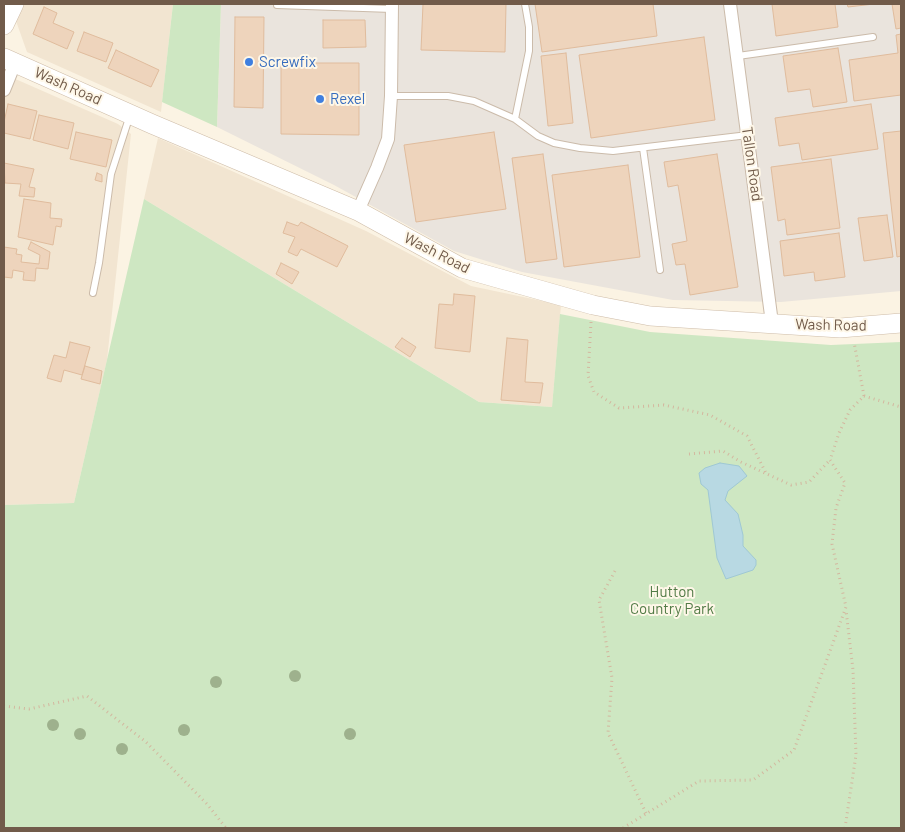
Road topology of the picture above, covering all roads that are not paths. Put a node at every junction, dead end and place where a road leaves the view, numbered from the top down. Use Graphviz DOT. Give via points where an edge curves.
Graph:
graph roads {
  1 [pos="14,4"];
  2 [pos="298,4"];
  3 [pos="524,4"];
  4 [pos="730,4"];
  5 [pos="277,5"];
  6 [pos="392,6"];
  7 [pos="4,25"];
  8 [pos="873,37"];
  9 [pos="738,56"];
  10 [pos="9,60"];
  11 [pos="4,90"];
  12 [pos="391,96"];
  13 [pos="131,114"];
  14 [pos="514,119"];
  15 [pos="748,135"];
  16 [pos="643,148"];
  17 [pos="358,211"];
  18 [pos="660,270"];
  19 [pos="93,293"];
  20 [pos="772,324"];
  21 [pos="901,324"];
  1 -- 7 [label="street"];
  2 -- 5 [label="lane"];
  2 -- 6 [label="lane"];
  3 -- 14 [label="lane" via="529,51"];
  4 -- 9 [label="street, Tallon Road"];
  6 -- 12 [label="street"];
  8 -- 9 [label="lane"];
  9 -- 15 [label="street, Tallon Road"];
  10 -- 11 [label="street"];
  10 -- 13 [label="street, Wash Road"];
  12 -- 14 [label="lane" via="448,96 474,101"];
  12 -- 17 [label="street" via="388,139"];
  13 -- 17 [label="street, Wash Road"];
  13 -- 19 [label="lane" via="111,174"];
  14 -- 16 [label="lane" via="538,136 580,148 613,151"];
  15 -- 16 [label="lane"];
  15 -- 20 [label="street, Tallon Road"];
  16 -- 18 [label="lane"];
  17 -- 20 [label="street, Wash Road" via="462,268 593,305 650,316"];
  20 -- 21 [label="street, Wash Road" via="851,328"];
}
